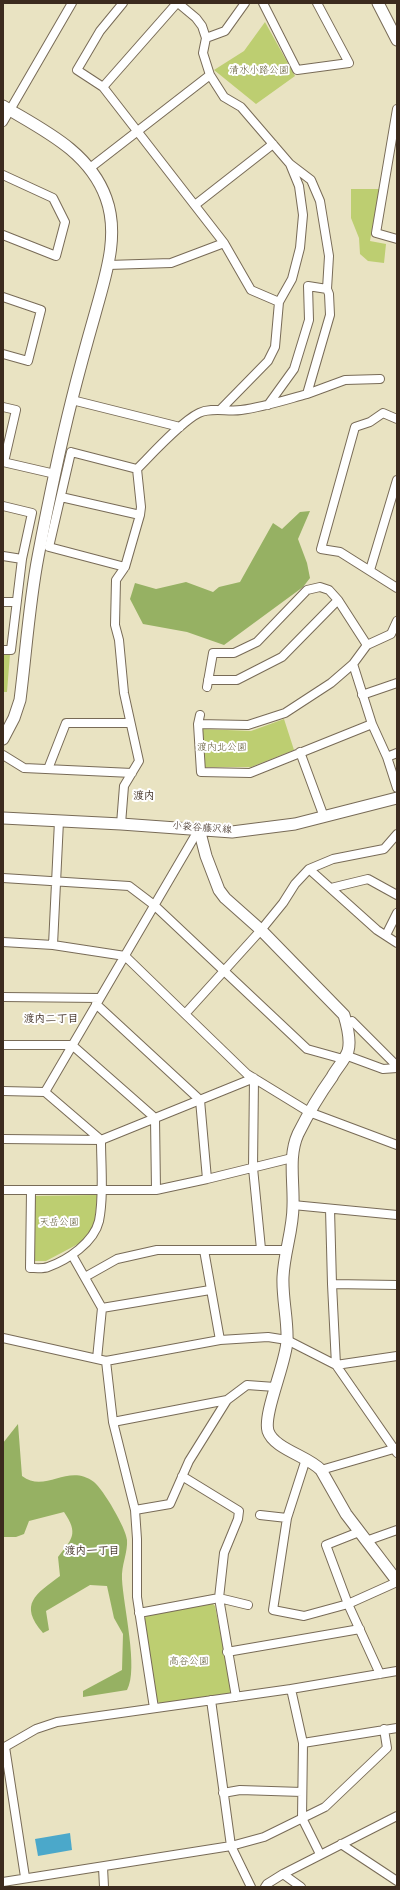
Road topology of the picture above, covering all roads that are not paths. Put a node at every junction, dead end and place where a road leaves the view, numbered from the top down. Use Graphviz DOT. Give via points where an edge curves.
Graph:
graph roads {
  1 [pos="72,3"];
  2 [pos="123,3"];
  3 [pos="178,3"];
  4 [pos="245,3"];
  5 [pos="263,3"];
  6 [pos="318,3"];
  7 [pos="378,3"];
  8 [pos="206,38"];
  9 [pos="397,40"];
  10 [pos="210,76"];
  11 [pos="103,87"];
  12 [pos="6,108"];
  13 [pos="397,109"];
  14 [pos="3,122"];
  15 [pos="396,123"];
  16 [pos="138,131"];
  17 [pos="273,144"];
  18 [pos="290,164"];
  19 [pos="90,168"];
  20 [pos="3,175"];
  21 [pos="195,205"];
  22 [pos="3,235"];
  23 [pos="397,239"];
  24 [pos="224,243"];
  25 [pos="108,266"];
  26 [pos="327,289"];
  27 [pos="3,297"];
  28 [pos="279,302"];
  29 [pos="3,354"];
  30 [pos="380,379"];
  31 [pos="307,394"];
  32 [pos="72,400"];
  33 [pos="268,405"];
  34 [pos="3,407"];
  35 [pos="220,410"];
  36 [pos="397,419"];
  37 [pos="180,428"];
  38 [pos="4,462"];
  39 [pos="137,469"];
  40 [pos="55,474"];
  41 [pos="397,480"];
  42 [pos="61,497"];
  43 [pos="3,506"];
  44 [pos="140,515"];
  45 [pos="3,556"];
  46 [pos="22,559"];
  47 [pos="126,567"];
  48 [pos="370,570"];
  49 [pos="397,588"];
  50 [pos="338,600"];
  51 [pos="3,602"];
  52 [pos="15,602"];
  53 [pos="397,621"];
  54 [pos="367,645"];
  55 [pos="3,650"];
  56 [pos="353,664"];
  57 [pos="397,683"];
  58 [pos="362,695"];
  59 [pos="200,715"];
  60 [pos="130,723"];
  61 [pos="198,724"];
  62 [pos="372,724"];
  63 [pos="3,739"];
  64 [pos="300,752"];
  65 [pos="397,753"];
  66 [pos="3,755"];
  67 [pos="387,757"];
  68 [pos="48,769"];
  69 [pos="132,773"];
  70 [pos="397,788"];
  71 [pos="397,798"];
  72 [pos="324,817"];
  73 [pos="3,818"];
  74 [pos="59,820"];
  75 [pos="121,824"];
  76 [pos="199,829"];
  77 [pos="397,834"];
  78 [pos="310,869"];
  79 [pos="3,878"];
  80 [pos="56,882"];
  81 [pos="331,888"];
  82 [pos="397,896"];
  83 [pos="154,905"];
  84 [pos="397,913"];
  85 [pos="261,930"];
  86 [pos="386,936"];
  87 [pos="3,942"];
  88 [pos="397,943"];
  89 [pos="53,944"];
  90 [pos="125,956"];
  91 [pos="224,972"];
  92 [pos="3,997"];
  93 [pos="98,1001"];
  94 [pos="185,1014"];
  95 [pos="346,1023"];
  96 [pos="3,1045"];
  97 [pos="72,1045"];
  98 [pos="344,1057"];
  99 [pos="397,1067"];
  100 [pos="254,1078"];
  101 [pos="3,1091"];
  102 [pos="45,1092"];
  103 [pos="200,1100"];
  104 [pos="309,1112"];
  105 [pos="155,1118"];
  106 [pos="3,1139"];
  107 [pos="100,1140"];
  108 [pos="397,1145"];
  109 [pos="292,1158"];
  110 [pos="253,1168"];
  111 [pos="207,1179"];
  112 [pos="3,1190"];
  113 [pos="156,1190"];
  114 [pos="30,1191"];
  115 [pos="101,1191"];
  116 [pos="293,1205"];
  117 [pos="330,1209"];
  118 [pos="397,1215"];
  119 [pos="261,1249"];
  120 [pos="204,1250"];
  121 [pos="287,1250"];
  122 [pos="72,1255"];
  123 [pos="85,1277"];
  124 [pos="332,1284"];
  125 [pos="397,1285"];
  126 [pos="210,1290"];
  127 [pos="102,1308"];
  128 [pos="3,1338"];
  129 [pos="220,1340"];
  130 [pos="287,1340"];
  131 [pos="397,1356"];
  132 [pos="98,1359"];
  133 [pos="106,1360"];
  134 [pos="336,1364"];
  135 [pos="275,1387"];
  136 [pos="227,1400"];
  137 [pos="113,1422"];
  138 [pos="396,1450"];
  139 [pos="306,1459"];
  140 [pos="320,1470"];
  141 [pos="182,1476"];
  142 [pos="134,1510"];
  143 [pos="260,1515"];
  144 [pos="287,1518"];
  145 [pos="397,1530"];
  146 [pos="359,1532"];
  147 [pos="366,1541"];
  148 [pos="397,1581"];
  149 [pos="219,1598"];
  150 [pos="348,1604"];
  151 [pos="248,1605"];
  152 [pos="139,1613"];
  153 [pos="360,1629"];
  154 [pos="228,1652"];
  155 [pos="380,1674"];
  156 [pos="397,1674"];
  157 [pos="291,1689"];
  158 [pos="236,1697"];
  159 [pos="211,1700"];
  160 [pos="154,1708"];
  161 [pos="397,1728"];
  162 [pos="384,1729"];
  163 [pos="303,1743"];
  164 [pos="4,1747"];
  165 [pos="302,1792"];
  166 [pos="223,1793"];
  167 [pos="397,1816"];
  168 [pos="302,1818"];
  169 [pos="341,1844"];
  170 [pos="231,1846"];
  171 [pos="320,1854"];
  172 [pos="103,1867"];
  173 [pos="283,1874"];
  174 [pos="26,1877"];
  175 [pos="397,1881"];
  176 [pos="3,1882"];
  177 [pos="104,1887"];
  178 [pos="251,1887"];
  179 [pos="265,1887"];
  180 [pos="301,1887"];
  1 -- 12 [label="street"];
  2 -- 11 [label="street" via="100,31 77,70"];
  3 -- 8 [label="street" via="196,18"];
  3 -- 11 [label="street"];
  4 -- 8 [label="street" via="225,31"];
  5 -- 6 [label="street" via="297,70 348,63"];
  7 -- 9 [label="street"];
  8 -- 10 [label="street" via="203,53"];
  10 -- 16 [label="street"];
  10 -- 17 [label="street" via="224,97 241,107"];
  11 -- 16 [label="street"];
  12 -- 14 [label="street"];
  12 -- 19 [label="street" via="66,145"];
  13 -- 15 [label="street"];
  15 -- 23 [label="street" via="376,233"];
  16 -- 19 [label="street"];
  16 -- 21 [label="street"];
  17 -- 18 [label="street"];
  17 -- 21 [label="street"];
  18 -- 26 [label="street" via="311,180 320,201 329,256"];
  18 -- 28 [label="street" via="299,186 303,215 300,248 292,279"];
  19 -- 25 [label="street" via="107,199 111,216 112,239"];
  20 -- 22 [label="street" via="53,198 65,222 56,256"];
  21 -- 24 [label="street"];
  24 -- 25 [label="street" via="171,264"];
  24 -- 28 [label="street" via="250,290"];
  25 -- 32 [label="street"];
  26 -- 31 [label="street" via="330,315"];
  26 -- 33 [label="street" via="308,286 309,320 294,369"];
  27 -- 29 [label="street" via="41,310 28,361"];
  28 -- 35 [label="street" via="275,347 268,361"];
  30 -- 31 [label="street" via="345,380"];
  31 -- 33 [label="street"];
  32 -- 37 [label="street"];
  32 -- 40 [label="street"];
  33 -- 35 [label="street" via="240,410"];
  34 -- 38 [label="street" via="16,410"];
  35 -- 37 [label="street" via="199,412"];
  36 -- 48 [label="street" via="383,413 370,422 355,427 321,549 340,552"];
  37 -- 39 [label="street"];
  38 -- 40 [label="street"];
  39 -- 42 [label="street" via="71,452"];
  39 -- 44 [label="street"];
  40 -- 63 [label="street" via="37,559 20,700"];
  41 -- 48 [label="street"];
  42 -- 44 [label="street"];
  42 -- 47 [label="street" via="49,547"];
  43 -- 46 [label="street" via="32,513"];
  44 -- 47 [label="street"];
  45 -- 46 [label="street"];
  46 -- 52 [label="street"];
  47 -- 60 [label="street" via="116,580 115,624"];
  48 -- 49 [label="street"];
  50 -- 50 [label="street" via="282,657 238,680 207,683 213,653 234,653 257,642 308,590 320,587 329,590"];
  50 -- 54 [label="street"];
  51 -- 52 [label="street"];
  52 -- 55 [label="street" via="11,650"];
  53 -- 54 [label="street" via="391,634"];
  54 -- 56 [label="street"];
  56 -- 58 [label="street"];
  56 -- 61 [label="street" via="331,683 284,713 248,725"];
  57 -- 58 [label="street"];
  58 -- 62 [label="street"];
  59 -- 61 [label="street"];
  60 -- 68 [label="street" via="66,723"];
  60 -- 69 [label="street" via="138,761"];
  61 -- 64 [label="street" via="201,772 250,773"];
  62 -- 64 [label="street"];
  62 -- 67 [label="street"];
  64 -- 72 [label="street"];
  65 -- 67 [label="street"];
  66 -- 68 [label="street" via="24,768"];
  67 -- 70 [label="street"];
  68 -- 69 [label="street"];
  69 -- 75 [label="street" via="124,786"];
  71 -- 72 [label="street, 小袋谷藤沢線"];
  72 -- 76 [label="street, 小袋谷藤沢線" via="263,829 232,832"];
  73 -- 74 [label="street, 小袋谷藤沢線"];
  74 -- 75 [label="street, 小袋谷藤沢線"];
  74 -- 80 [label="street"];
  75 -- 76 [label="street, 小袋谷藤沢線"];
  76 -- 83 [label="street"];
  76 -- 85 [label="street" via="219,890"];
  77 -- 78 [label="street" via="384,849 333,859"];
  78 -- 81 [label="street"];
  78 -- 85 [label="street" via="295,884 283,904"];
  79 -- 80 [label="street"];
  80 -- 83 [label="street" via="129,886"];
  80 -- 89 [label="street"];
  81 -- 82 [label="street" via="368,879"];
  81 -- 86 [label="street"];
  83 -- 90 [label="street"];
  83 -- 91 [label="street"];
  84 -- 86 [label="street"];
  85 -- 91 [label="street"];
  85 -- 95 [label="street" via="344,1015"];
  86 -- 88 [label="street"];
  87 -- 89 [label="street"];
  89 -- 90 [label="street"];
  90 -- 93 [label="street"];
  90 -- 94 [label="street"];
  91 -- 94 [label="street"];
  91 -- 98 [label="street" via="308,1049"];
  92 -- 93 [label="street"];
  93 -- 97 [label="street"];
  93 -- 103 [label="street"];
  94 -- 100 [label="street"];
  95 -- 98 [label="street" via="348,1051"];
  95 -- 99 [label="street" via="352,1021"];
  96 -- 97 [label="street"];
  97 -- 102 [label="street"];
  97 -- 105 [label="street"];
  98 -- 99 [label="street" via="383,1069"];
  98 -- 104 [label="street"];
  100 -- 103 [label="street"];
  100 -- 104 [label="street"];
  100 -- 110 [label="street"];
  101 -- 102 [label="street"];
  102 -- 107 [label="street"];
  103 -- 105 [label="street"];
  103 -- 111 [label="street"];
  104 -- 108 [label="street"];
  104 -- 109 [label="street" via="297,1136"];
  105 -- 107 [label="street"];
  105 -- 113 [label="street"];
  106 -- 107 [label="street"];
  107 -- 115 [label="street"];
  109 -- 110 [label="street"];
  109 -- 116 [label="street"];
  110 -- 111 [label="street"];
  110 -- 119 [label="street"];
  111 -- 113 [label="street"];
  112 -- 114 [label="street"];
  113 -- 115 [label="street"];
  114 -- 115 [label="street"];
  114 -- 122 [label="street" via="30,1268 47,1267"];
  115 -- 122 [label="street" via="99,1221 92,1236"];
  116 -- 117 [label="street"];
  116 -- 121 [label="street"];
  117 -- 118 [label="street"];
  117 -- 124 [label="street"];
  119 -- 120 [label="street"];
  119 -- 121 [label="street"];
  120 -- 123 [label="street" via="157,1250 137,1254 117,1259"];
  120 -- 126 [label="street"];
  121 -- 130 [label="street" via="283,1278"];
  122 -- 123 [label="street"];
  123 -- 127 [label="street"];
  124 -- 125 [label="street"];
  124 -- 134 [label="street"];
  126 -- 127 [label="street"];
  126 -- 129 [label="street"];
  127 -- 132 [label="street"];
  128 -- 132 [label="street"];
  129 -- 130 [label="street" via="268,1337"];
  129 -- 133 [label="street"];
  130 -- 134 [label="street"];
  130 -- 135 [label="street" via="283,1365"];
  131 -- 134 [label="street"];
  132 -- 133 [label="street"];
  133 -- 137 [label="street"];
  134 -- 138 [label="street"];
  135 -- 136 [label="street" via="247,1385"];
  135 -- 139 [label="street" via="267,1426 269,1433 282,1446"];
  136 -- 137 [label="street"];
  136 -- 141 [label="street" via="189,1460"];
  137 -- 142 [label="street"];
  138 -- 140 [label="street"];
  139 -- 140 [label="street"];
  139 -- 144 [label="street"];
  140 -- 146 [label="street"];
  141 -- 142 [label="street" via="170,1504"];
  141 -- 149 [label="street" via="239,1511 224,1553"];
  142 -- 152 [label="street" via="137,1539 136,1597"];
  143 -- 144 [label="street"];
  144 -- 150 [label="street" via="273,1610 304,1616"];
  145 -- 147 [label="street"];
  146 -- 147 [label="street"];
  146 -- 150 [label="street" via="326,1545"];
  147 -- 148 [label="street"];
  148 -- 150 [label="street"];
  149 -- 151 [label="street"];
  149 -- 152 [label="street"];
  149 -- 154 [label="street"];
  150 -- 153 [label="street"];
  152 -- 160 [label="street"];
  153 -- 154 [label="street"];
  153 -- 155 [label="street"];
  154 -- 158 [label="street"];
  155 -- 156 [label="street"];
  155 -- 157 [label="street"];
  157 -- 158 [label="street"];
  157 -- 163 [label="street"];
  158 -- 159 [label="street"];
  159 -- 160 [label="street"];
  159 -- 166 [label="street"];
  160 -- 164 [label="street" via="57,1722 36,1729"];
  161 -- 162 [label="street"];
  162 -- 163 [label="street"];
  162 -- 168 [label="street" via="387,1748 325,1807"];
  163 -- 165 [label="street"];
  164 -- 174 [label="street"];
  165 -- 166 [label="street" via="240,1790"];
  165 -- 168 [label="street"];
  166 -- 170 [label="street"];
  167 -- 169 [label="street"];
  168 -- 170 [label="street" via="264,1837"];
  168 -- 171 [label="street"];
  169 -- 171 [label="street"];
  169 -- 175 [label="street"];
  170 -- 172 [label="street"];
  170 -- 178 [label="street"];
  171 -- 173 [label="street"];
  172 -- 174 [label="street"];
  172 -- 177 [label="street"];
  173 -- 179 [label="street"];
  173 -- 180 [label="street"];
  174 -- 176 [label="street"];
}
